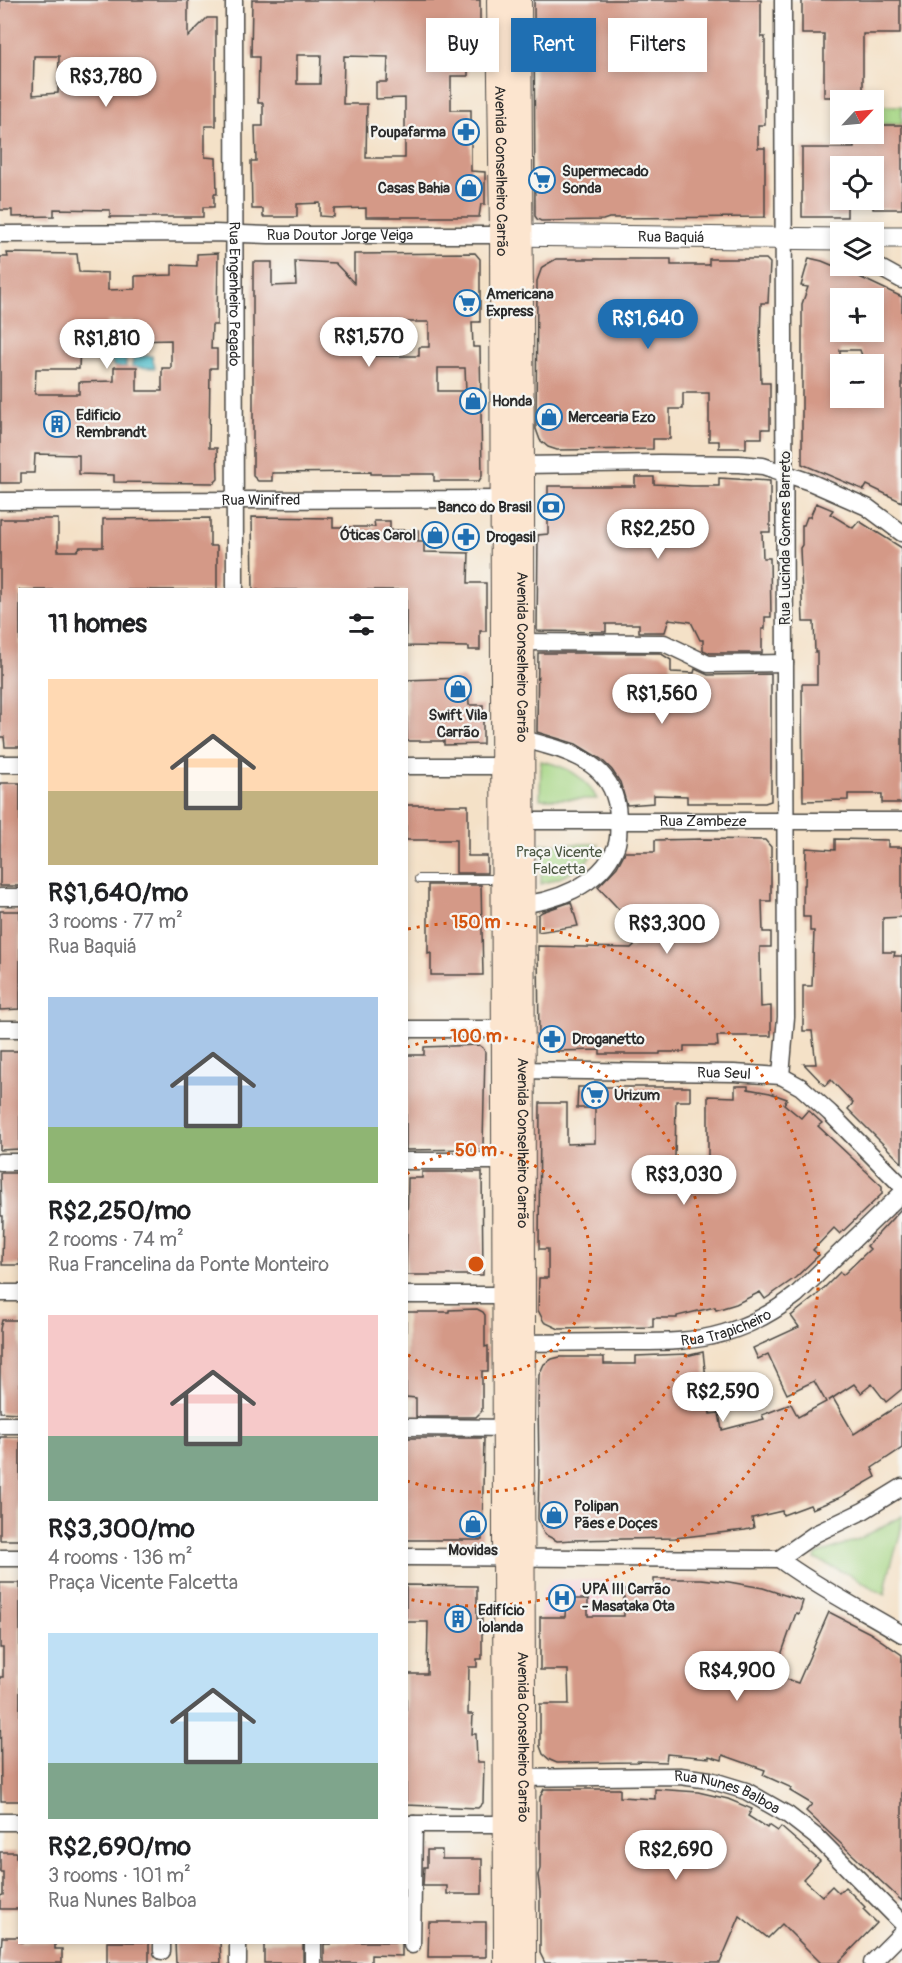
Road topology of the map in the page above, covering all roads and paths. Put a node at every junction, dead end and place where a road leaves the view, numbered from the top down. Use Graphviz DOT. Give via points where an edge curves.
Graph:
graph roads {
  1 [pos="234,0"];
  2 [pos="499,0"];
  3 [pos="519,0"];
  4 [pos="783,0"];
  5 [pos="0,234"];
  6 [pos="234,234"];
  7 [pos="512,235"];
  8 [pos="884,237"];
  9 [pos="902,237"];
  10 [pos="784,239"];
  11 [pos="830,241"];
  12 [pos="884,270"];
  13 [pos="902,280"];
  14 [pos="522,465"];
  15 [pos="785,473"];
  16 [pos="512,499"];
  17 [pos="235,500"];
  18 [pos="0,501"];
  19 [pos="902,533"];
  20 [pos="235,588"];
  21 [pos="522,642"];
  22 [pos="785,663"];
  23 [pos="513,738"];
  24 [pos="0,764"];
  25 [pos="18,764"];
  26 [pos="408,766"];
  27 [pos="513,766"];
  28 [pos="513,821"];
  29 [pos="785,821"];
  30 [pos="902,821"];
  31 [pos="618,822"];
  32 [pos="419,879"];
  33 [pos="504,879"];
  34 [pos="0,897"];
  35 [pos="18,897"];
  36 [pos="513,905"];
  37 [pos="0,1029"];
  38 [pos="18,1029"];
  39 [pos="408,1029"];
  40 [pos="513,1029"];
  41 [pos="513,1070"];
  42 [pos="781,1076"];
  43 [pos="408,1161"];
  44 [pos="513,1161"];
  45 [pos="0,1162"];
  46 [pos="18,1162"];
  47 [pos="902,1186"];
  48 [pos="902,1193"];
  49 [pos="0,1293"];
  50 [pos="18,1293"];
  51 [pos="408,1295"];
  52 [pos="514,1295"];
  53 [pos="514,1343"];
  54 [pos="0,1425"];
  55 [pos="18,1425"];
  56 [pos="408,1427"];
  57 [pos="513,1428"];
  58 [pos="902,1486"];
  59 [pos="408,1557"];
  60 [pos="0,1558"];
  61 [pos="18,1558"];
  62 [pos="514,1558"];
  63 [pos="779,1559"];
  64 [pos="902,1634"];
  65 [pos="514,1778"];
  66 [pos="0,1822"];
  67 [pos="18,1822"];
  68 [pos="410,1824"];
  69 [pos="515,1824"];
  70 [pos="902,1923"];
  71 [pos="902,1933"];
  72 [pos="238,1944"];
  73 [pos="313,1944"];
  74 [pos="412,1945"];
  75 [pos="238,1963"];
  76 [pos="313,1963"];
  77 [pos="506,1963"];
  78 [pos="524,1963"];
  79 [pos="872,1963"];
  1 -- 6 [label="street, Rua Engenheiro Pegado"];
  2 -- 7 [label="main road, Avenida Conselheiro Carrão"];
  3 -- 7 [label="main road, Avenida Conselheiro Carrão"];
  4 -- 10 [label="street, Rua Lucinda Gomes Barreto"];
  5 -- 6 [label="street, Rua Doutor Jorge Veiga"];
  6 -- 7 [label="street, Rua Doutor Jorge Veiga"];
  6 -- 17 [label="street, Rua Engenheiro Pegado"];
  7 -- 10 [label="street, Rua Baquiá"];
  7 -- 14 [label="main road, Avenida Conselheiro Carrão"];
  7 -- 16 [label="main road, Avenida Conselheiro Carrão"];
  8 -- 9 [label="street"];
  10 -- 11 [label="street, Rua Baquiá"];
  10 -- 15 [label="street, Rua Lucinda Gomes Barreto"];
  12 -- 13 [label="street"];
  14 -- 15 [label="street" via="739,464"];
  14 -- 16 [label="main road, Avenida Conselheiro Carrão"];
  15 -- 19 [label="street" via="867,507"];
  15 -- 22 [label="street, Rua Lucinda Gomes Barreto"];
  16 -- 17 [label="street, Rua Winifred"];
  16 -- 21 [label="main road, Avenida Conselheiro Carrão"];
  16 -- 23 [label="main road, Avenida Conselheiro Carrão"];
  17 -- 18 [label="street, Rua Winifred"];
  17 -- 20 [label="street, Rua Engenheiro Pegado"];
  21 -- 22 [label="street" via="664,643 708,664"];
  21 -- 23 [label="main road, Avenida Conselheiro Carrão"];
  22 -- 29 [label="street, Rua Lucinda Gomes Barreto"];
  23 -- 27 [label="main road, Avenida Conselheiro Carrão"];
  23 -- 31 [label="street" via="584,758 612,790"];
  24 -- 25 [label="street"];
  26 -- 27 [label="street"];
  27 -- 28 [label="main road, Avenida Conselheiro Carrão"];
  28 -- 31 [label="street, Rua Zambeze"];
  28 -- 33 [label="main road, Avenida Conselheiro Carrão"];
  28 -- 36 [label="main road, Avenida Conselheiro Carrão"];
  29 -- 30 [label="street, Rua Zambeze"];
  29 -- 31 [label="street, Rua Zambeze"];
  29 -- 42 [label="street, Rua Lucinda Gomes Barreto" via="786,1017"];
  31 -- 36 [label="street" via="616,846 600,872 559,896"];
  32 -- 33 [label="lane"];
  33 -- 36 [label="main road, Avenida Conselheiro Carrão"];
  34 -- 35 [label="street"];
  36 -- 40 [label="main road, Avenida Conselheiro Carrão"];
  37 -- 38 [label="street"];
  39 -- 40 [label="street"];
  40 -- 41 [label="main road, Avenida Conselheiro Carrão"];
  41 -- 42 [label="street, Rua Seul"];
  41 -- 44 [label="main road, Avenida Conselheiro Carrão"];
  42 -- 47 [label="street, Rua Seul" via="830,1113"];
  43 -- 44 [label="street"];
  44 -- 52 [label="main road, Avenida Conselheiro Carrão"];
  45 -- 46 [label="street"];
  48 -- 53 [label="street, Rua Trapicheiro" via="796,1295 754,1322 709,1337 669,1342"];
  49 -- 50 [label="street"];
  51 -- 52 [label="street"];
  52 -- 53 [label="main road, Avenida Conselheiro Carrão"];
  53 -- 57 [label="main road, Avenida Conselheiro Carrão"];
  54 -- 55 [label="street"];
  56 -- 57 [label="street"];
  57 -- 62 [label="main road, Avenida Conselheiro Carrão"];
  58 -- 63 [label="street" via="863,1511 815,1534"];
  59 -- 62 [label="street"];
  60 -- 61 [label="street"];
  62 -- 63 [label="street"];
  62 -- 65 [label="main road, Avenida Conselheiro Carrão"];
  63 -- 64 [label="street"];
  65 -- 69 [label="main road, Avenida Conselheiro Carrão"];
  65 -- 70 [label="street, Rua Nunes Balboa" via="680,1776 746,1791 788,1815 819,1839"];
  66 -- 67 [label="street"];
  68 -- 69 [label="street"];
  68 -- 74 [label="street"];
  69 -- 77 [label="main road, Avenida Conselheiro Carrão"];
  69 -- 78 [label="main road, Avenida Conselheiro Carrão"];
  71 -- 79 [label="street"];
  72 -- 75 [label="street"];
  73 -- 76 [label="street"];
}
